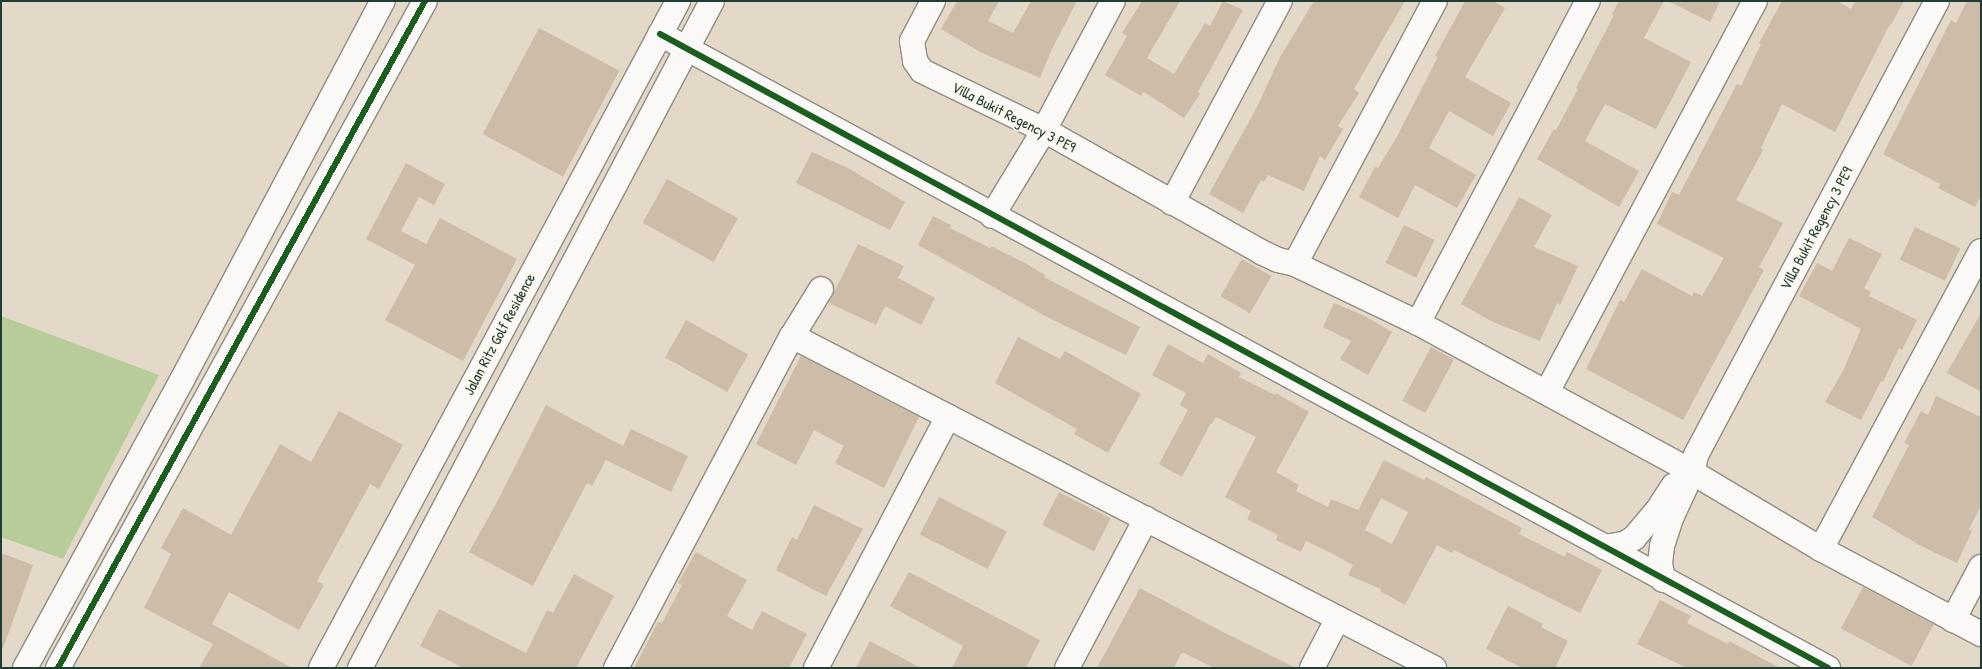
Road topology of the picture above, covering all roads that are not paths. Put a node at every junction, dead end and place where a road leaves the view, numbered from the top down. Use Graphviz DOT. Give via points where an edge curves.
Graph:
graph roads {
  1 [pos="383,1"];
  2 [pos="425,1"];
  3 [pos="678,1"];
  4 [pos="712,1"];
  5 [pos="933,1"];
  6 [pos="1113,1"];
  7 [pos="1280,1"];
  8 [pos="1435,1"];
  9 [pos="1588,1"];
  10 [pos="1755,1"];
  11 [pos="1936,1"];
  12 [pos="660,34"];
  13 [pos="687,48"];
  14 [pos="1044,130"];
  15 [pos="1172,202"];
  16 [pos="992,216"];
  17 [pos="1981,251"];
  18 [pos="1295,264"];
  19 [pos="821,289"];
  20 [pos="1418,323"];
  21 [pos="792,336"];
  22 [pos="1547,392"];
  23 [pos="948,417"];
  24 [pos="1691,465"];
  25 [pos="1146,519"];
  26 [pos="1604,547"];
  27 [pos="1821,549"];
  28 [pos="1981,567"];
  29 [pos="1663,580"];
  30 [pos="1338,618"];
  31 [pos="1953,620"];
  32 [pos="1981,634"];
  33 [pos="25,668"];
  34 [pos="58,668"];
  35 [pos="321,668"];
  36 [pos="360,668"];
  37 [pos="616,668"];
  38 [pos="816,668"];
  39 [pos="1067,668"];
  40 [pos="1312,668"];
  41 [pos="1434,668"];
  42 [pos="1828,668"];
  1 -- 33 [label="street"];
  2 -- 34 [label="street"];
  3 -- 12 [label="street, Jalan Ritz Golf Residence"];
  4 -- 13 [label="street"];
  5 -- 14 [label="street, Villa Bukit Regency 3 PE9" via="912,41 915,61 922,71"];
  6 -- 14 [label="street"];
  7 -- 15 [label="street"];
  8 -- 18 [label="street"];
  9 -- 20 [label="street"];
  10 -- 22 [label="street"];
  11 -- 24 [label="street, Villa Bukit Regency 3 PE9"];
  12 -- 13 [label="street"];
  12 -- 35 [label="street, Jalan Ritz Golf Residence"];
  13 -- 16 [label="street"];
  13 -- 36 [label="street"];
  14 -- 15 [label="street, Villa Bukit Regency 3 PE9"];
  14 -- 16 [label="street"];
  15 -- 18 [label="street, Villa Bukit Regency 3 PE9" via="1261,252"];
  16 -- 26 [label="street"];
  17 -- 27 [label="street"];
  18 -- 20 [label="street, Villa Bukit Regency 3 PE9"];
  19 -- 21 [label="street"];
  20 -- 22 [label="street, Villa Bukit Regency 3 PE9"];
  21 -- 23 [label="street"];
  21 -- 37 [label="street"];
  22 -- 24 [label="street, Villa Bukit Regency 3 PE9"];
  23 -- 25 [label="street"];
  23 -- 38 [label="street"];
  24 -- 26 [label="street, Villa Bukit Regency 3 PE9" via="1634,538 1624,544"];
  24 -- 27 [label="street, Villa Bukit Regency 3 PE9"];
  24 -- 29 [label="street, Villa Bukit Regency 3 PE9" via="1662,546"];
  25 -- 30 [label="street"];
  25 -- 39 [label="street"];
  26 -- 29 [label="street"];
  27 -- 31 [label="street, Villa Bukit Regency 3 PE9"];
  28 -- 31 [label="street"];
  29 -- 42 [label="street"];
  30 -- 40 [label="street"];
  30 -- 41 [label="street"];
  31 -- 32 [label="street, Villa Bukit Regency 3 PE9"];
}
